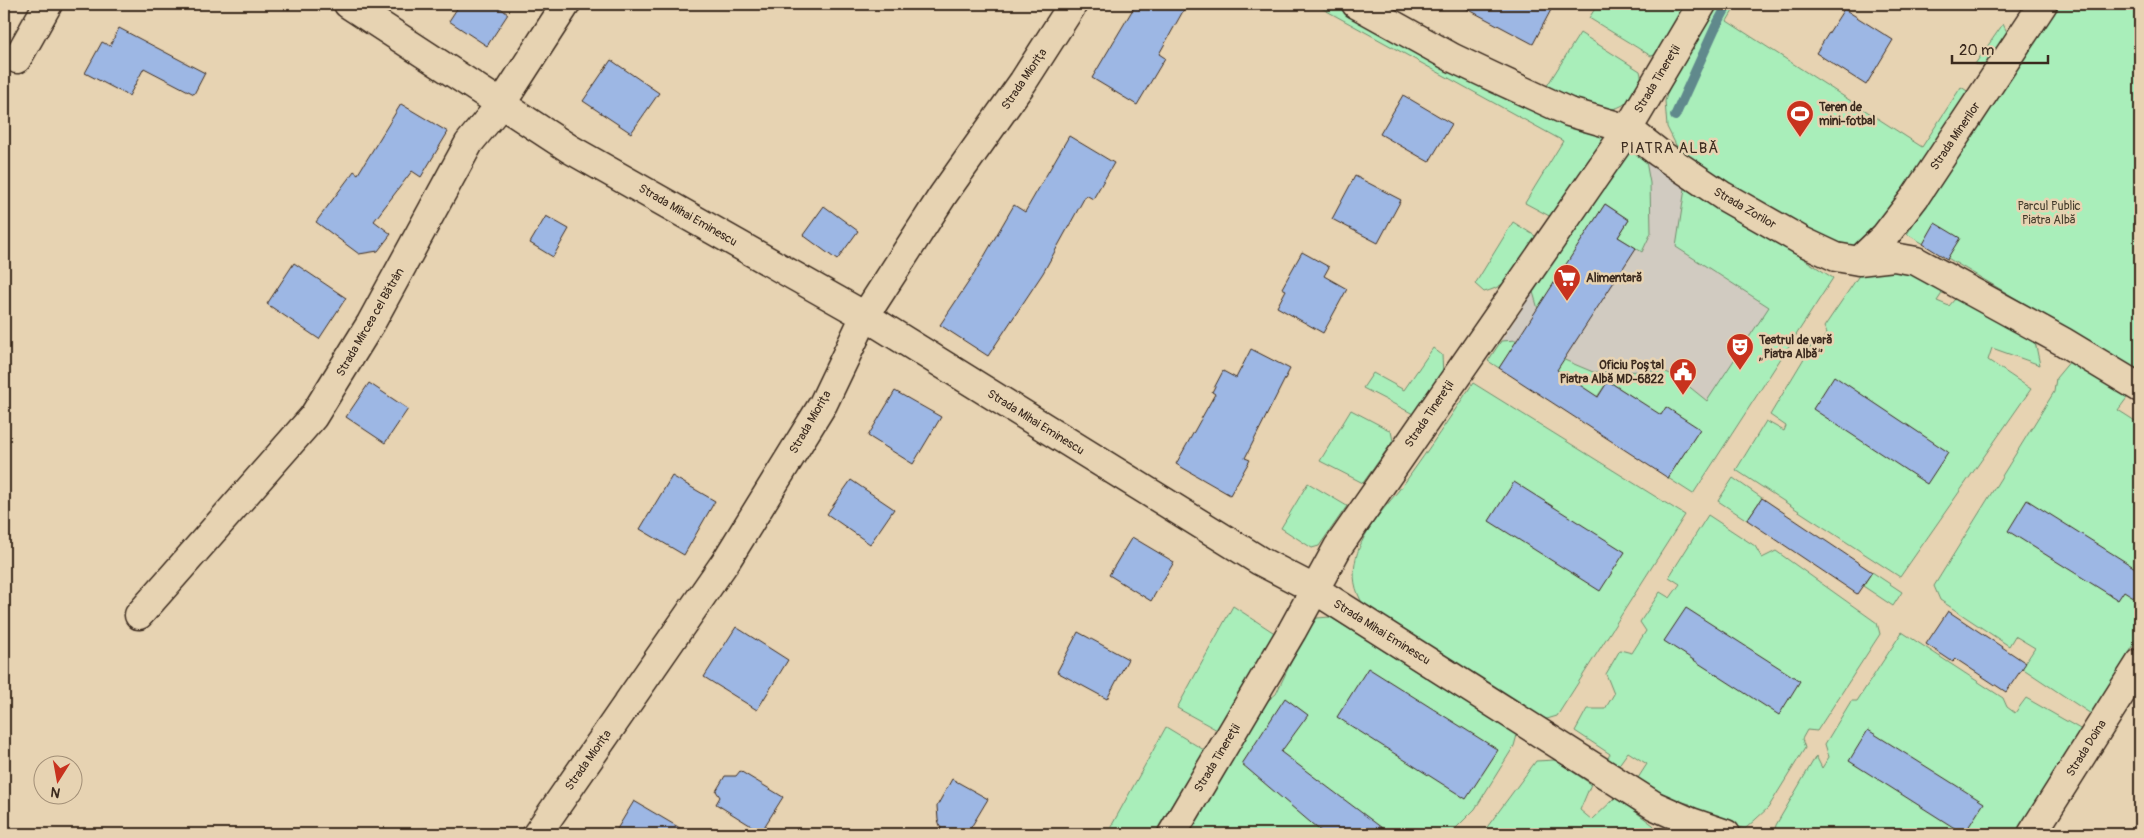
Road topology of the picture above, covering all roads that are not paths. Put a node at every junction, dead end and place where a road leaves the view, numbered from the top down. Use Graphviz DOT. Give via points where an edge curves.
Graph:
graph roads {
  1 [pos="48,4"];
  2 [pos="348,4"];
  3 [pos="566,4"];
  4 [pos="1073,4"];
  5 [pos="1356,4"];
  6 [pos="1702,4"];
  7 [pos="2042,4"];
  8 [pos="17,58"];
  9 [pos="502,103"];
  10 [pos="1628,129"];
  11 [pos="1859,261"];
  12 [pos="865,316"];
  13 [pos="2140,388"];
  14 [pos="1314,589"];
  15 [pos="139,615"];
  16 [pos="2140,663"];
  17 [pos="537,834"];
  18 [pos="1172,834"];
  19 [pos="1726,834"];
  20 [pos="2032,834"];
  1 -- 8 [label="street"];
  2 -- 9 [label="street, Strada Mihai Eminescu"];
  3 -- 9 [label="street, Strada Mircea cel Bătrân"];
  4 -- 12 [label="street, Strada Mioriţa"];
  5 -- 10 [label="street, Strada Zorilor" via="1490,76 1570,112"];
  6 -- 10 [label="street, Strada Tinereţii"];
  7 -- 11 [label="street, Strada Minerilor" via="1915,197 1885,236"];
  9 -- 12 [label="street, Strada Mihai Eminescu" via="570,149"];
  9 -- 15 [label="street, Strada Mircea cel Bătrân" via="469,142 372,323 313,417"];
  10 -- 11 [label="street, Strada Zorilor" via="1723,196 1802,241 1836,257"];
  10 -- 14 [label="street, Strada Tinereţii" via="1338,547"];
  11 -- 13 [label="street, Strada Zorilor" via="1894,257 1916,261"];
  12 -- 14 [label="street, Strada Mihai Eminescu" via="1260,561"];
  12 -- 17 [label="street, Strada Mioriţa" via="823,404 726,561"];
  14 -- 18 [label="street, Strada Tinereţii"];
  14 -- 19 [label="street, Strada Mihai Eminescu" via="1655,806"];
  16 -- 20 [label="street, Strada Doina"];
}
